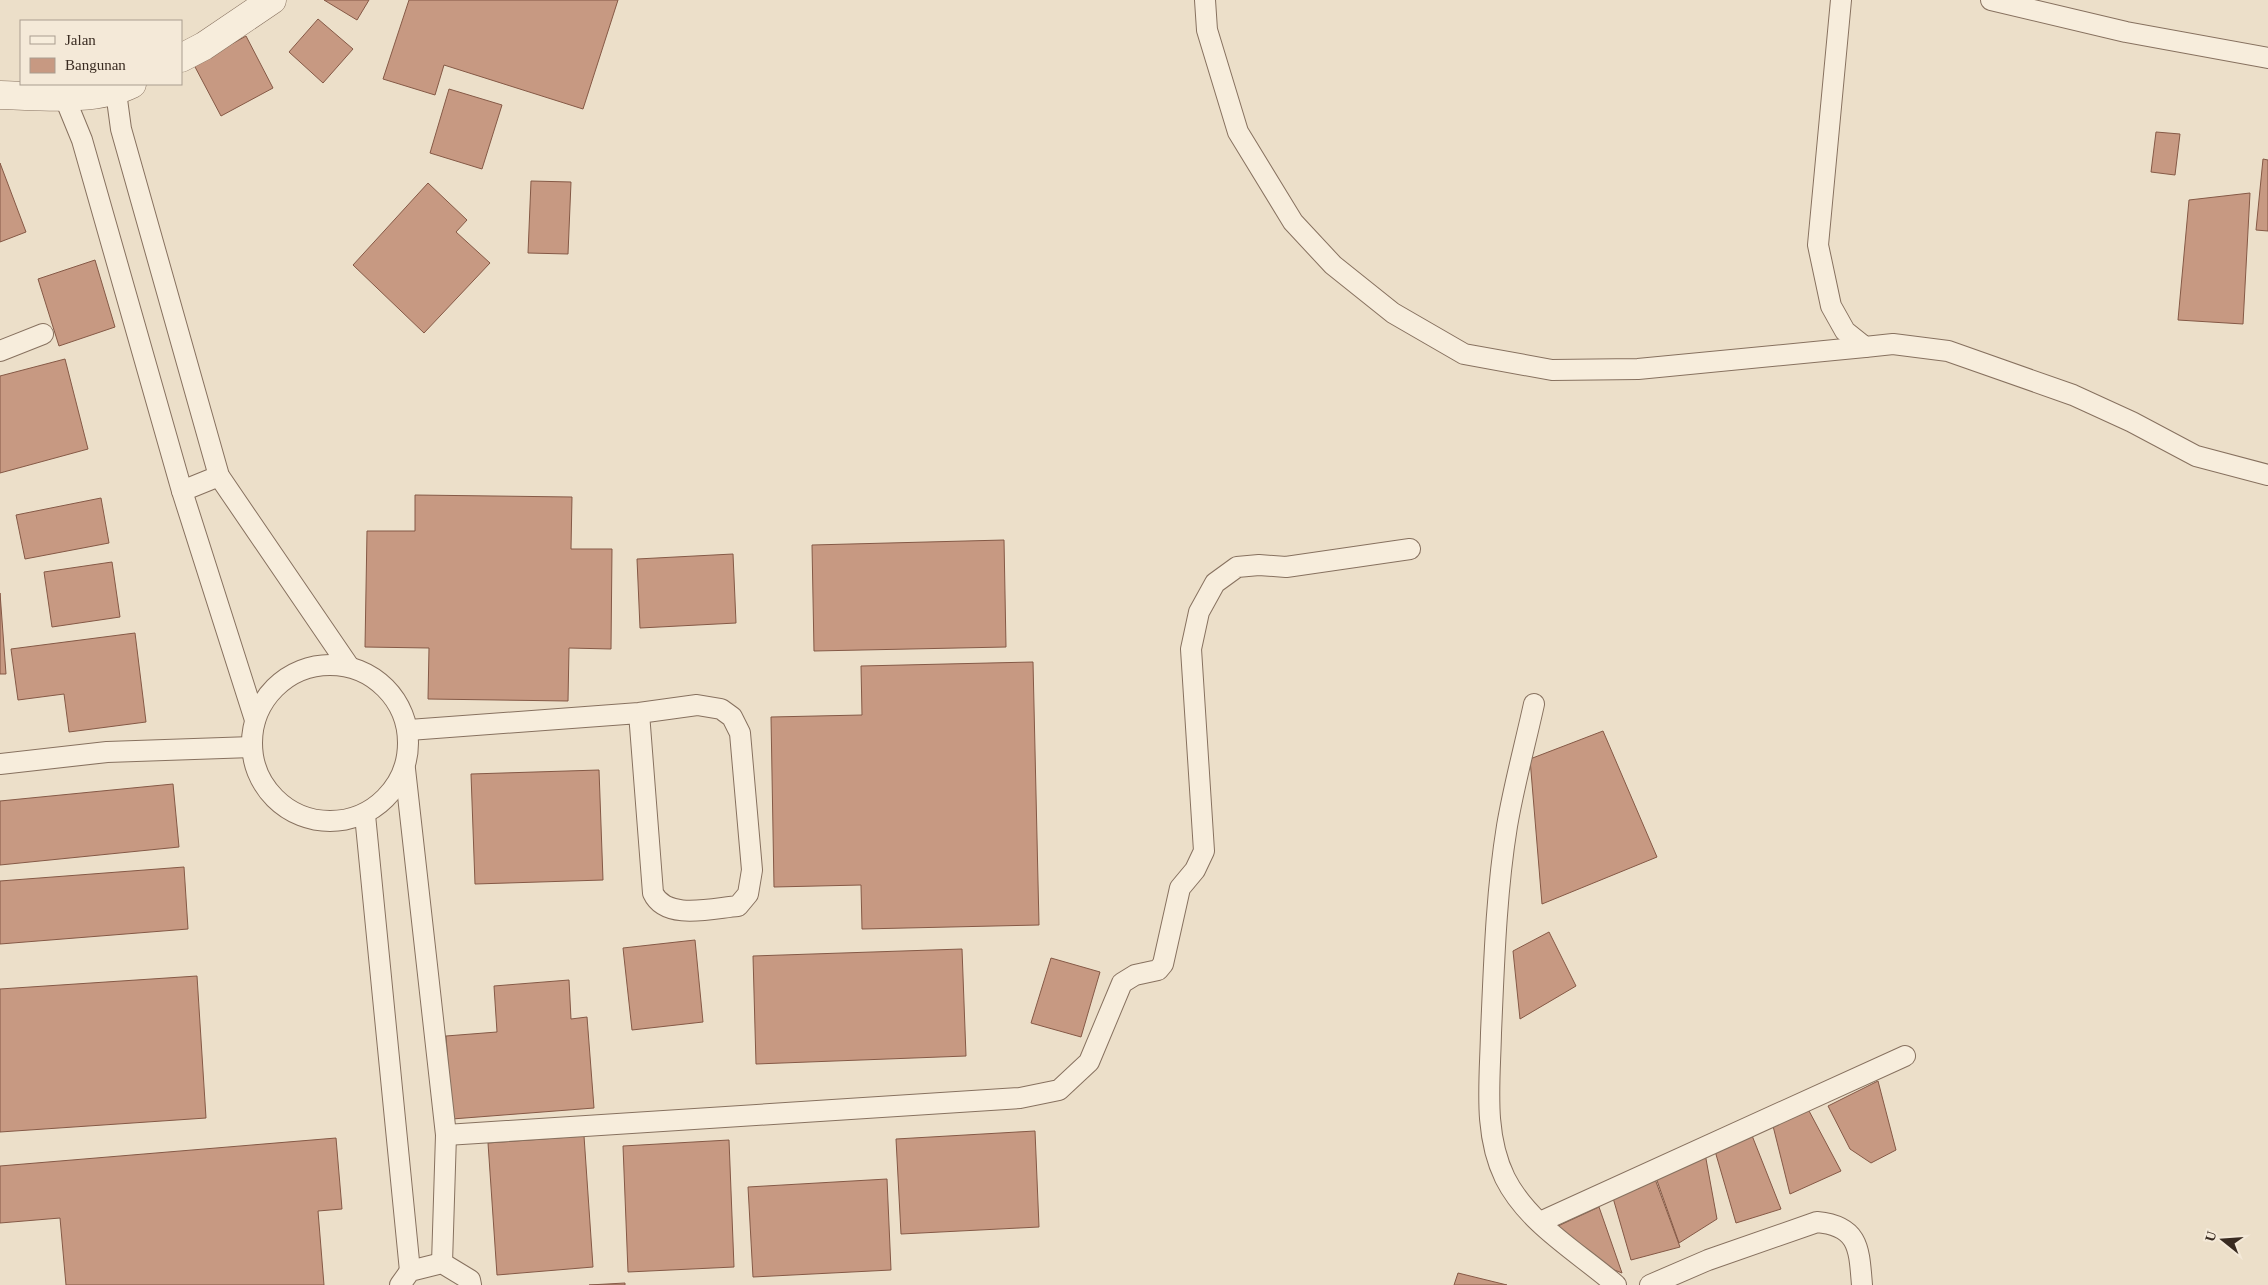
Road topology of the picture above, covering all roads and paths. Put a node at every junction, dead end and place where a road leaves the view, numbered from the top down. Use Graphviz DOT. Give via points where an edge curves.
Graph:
graph roads {
  1 [pos="272,0"];
  2 [pos="1205,0"];
  3 [pos="1841,0"];
  4 [pos="1991,0"];
  5 [pos="182,57"];
  6 [pos="2268,58"];
  7 [pos="124,88"];
  8 [pos="0,95"];
  9 [pos="64,96"];
  10 [pos="43,334"];
  11 [pos="1865,347"];
  12 [pos="0,351"];
  13 [pos="2268,475"];
  14 [pos="219,476"];
  15 [pos="182,490"];
  16 [pos="1410,549"];
  17 [pos="348,665"];
  18 [pos="1534,704"];
  19 [pos="639,713"];
  20 [pos="255,720"];
  21 [pos="408,730"];
  22 [pos="252,747"];
  23 [pos="0,764"];
  24 [pos="405,769"];
  25 [pos="365,815"];
  26 [pos="1905,1056"];
  27 [pos="446,1135"];
  28 [pos="1540,1222"];
  29 [pos="442,1263"];
  30 [pos="405,1278"];
  31 [pos="472,1285"];
  32 [pos="1616,1285"];
  33 [pos="1650,1285"];
  34 [pos="1862,1285"];
  1 -- 5 [label="street"];
  2 -- 11 [label="lane" via="1207,30 1238,132 1293,222 1332,265 1394,314 1464,354 1552,370 1619,369"];
  3 -- 11 [label="lane" via="1818,245 1831,306 1844,331"];
  4 -- 6 [label="lane" via="2126,32"];
  7 -- 9 [label="street"];
  7 -- 14 [label="lane" via="121,129"];
  8 -- 9 [label="street"];
  9 -- 15 [label="lane" via="82,140"];
  10 -- 12 [label="lane"];
  11 -- 13 [label="lane" via="1893,344 1948,350 2073,395 2196,456"];
  14 -- 15 [label="lane"];
  14 -- 17 [label="lane"];
  15 -- 20 [label="lane"];
  16 -- 27 [label="lane" via="1286,567 1237,567 1215,583 1199,612 1191,648 1204,851 1195,870 1180,888 1163,964 1158,970 1136,975 1122,983 1089,1062 1059,1090 1020,1098"];
  17 -- 20 [label="lane" via="318,665 291,674 269,693"];
  17 -- 21 [label="lane" via="376,678 398,700"];
  18 -- 28 [label="lane" via="1507,826 1494,974 1490,1103 1491,1139 1500,1167 1518,1198"];
  19 -- 19 [label="lane" via="705,705 721,709 738,725 744,761 752,870 748,894 738,906 676,909 657,901 653,893"];
  19 -- 21 [label="lane"];
  20 -- 22 [label="lane"];
  21 -- 24 [label="lane"];
  22 -- 23 [label="lane" via="107,752"];
  22 -- 25 [label="lane" via="259,777 278,802 304,818 334,822"];
  24 -- 25 [label="lane" via="389,796"];
  24 -- 27 [label="lane"];
  25 -- 30 [label="lane"];
  26 -- 28 [label="lane"];
  27 -- 29 [label="lane"];
  28 -- 32 [label="lane"];
  29 -- 30 [label="lane"];
  29 -- 31 [label="lane" via="470,1280"];
  33 -- 34 [label="lane" via="1708,1260 1817,1222 1836,1225 1853,1239 1858,1248"];
}
